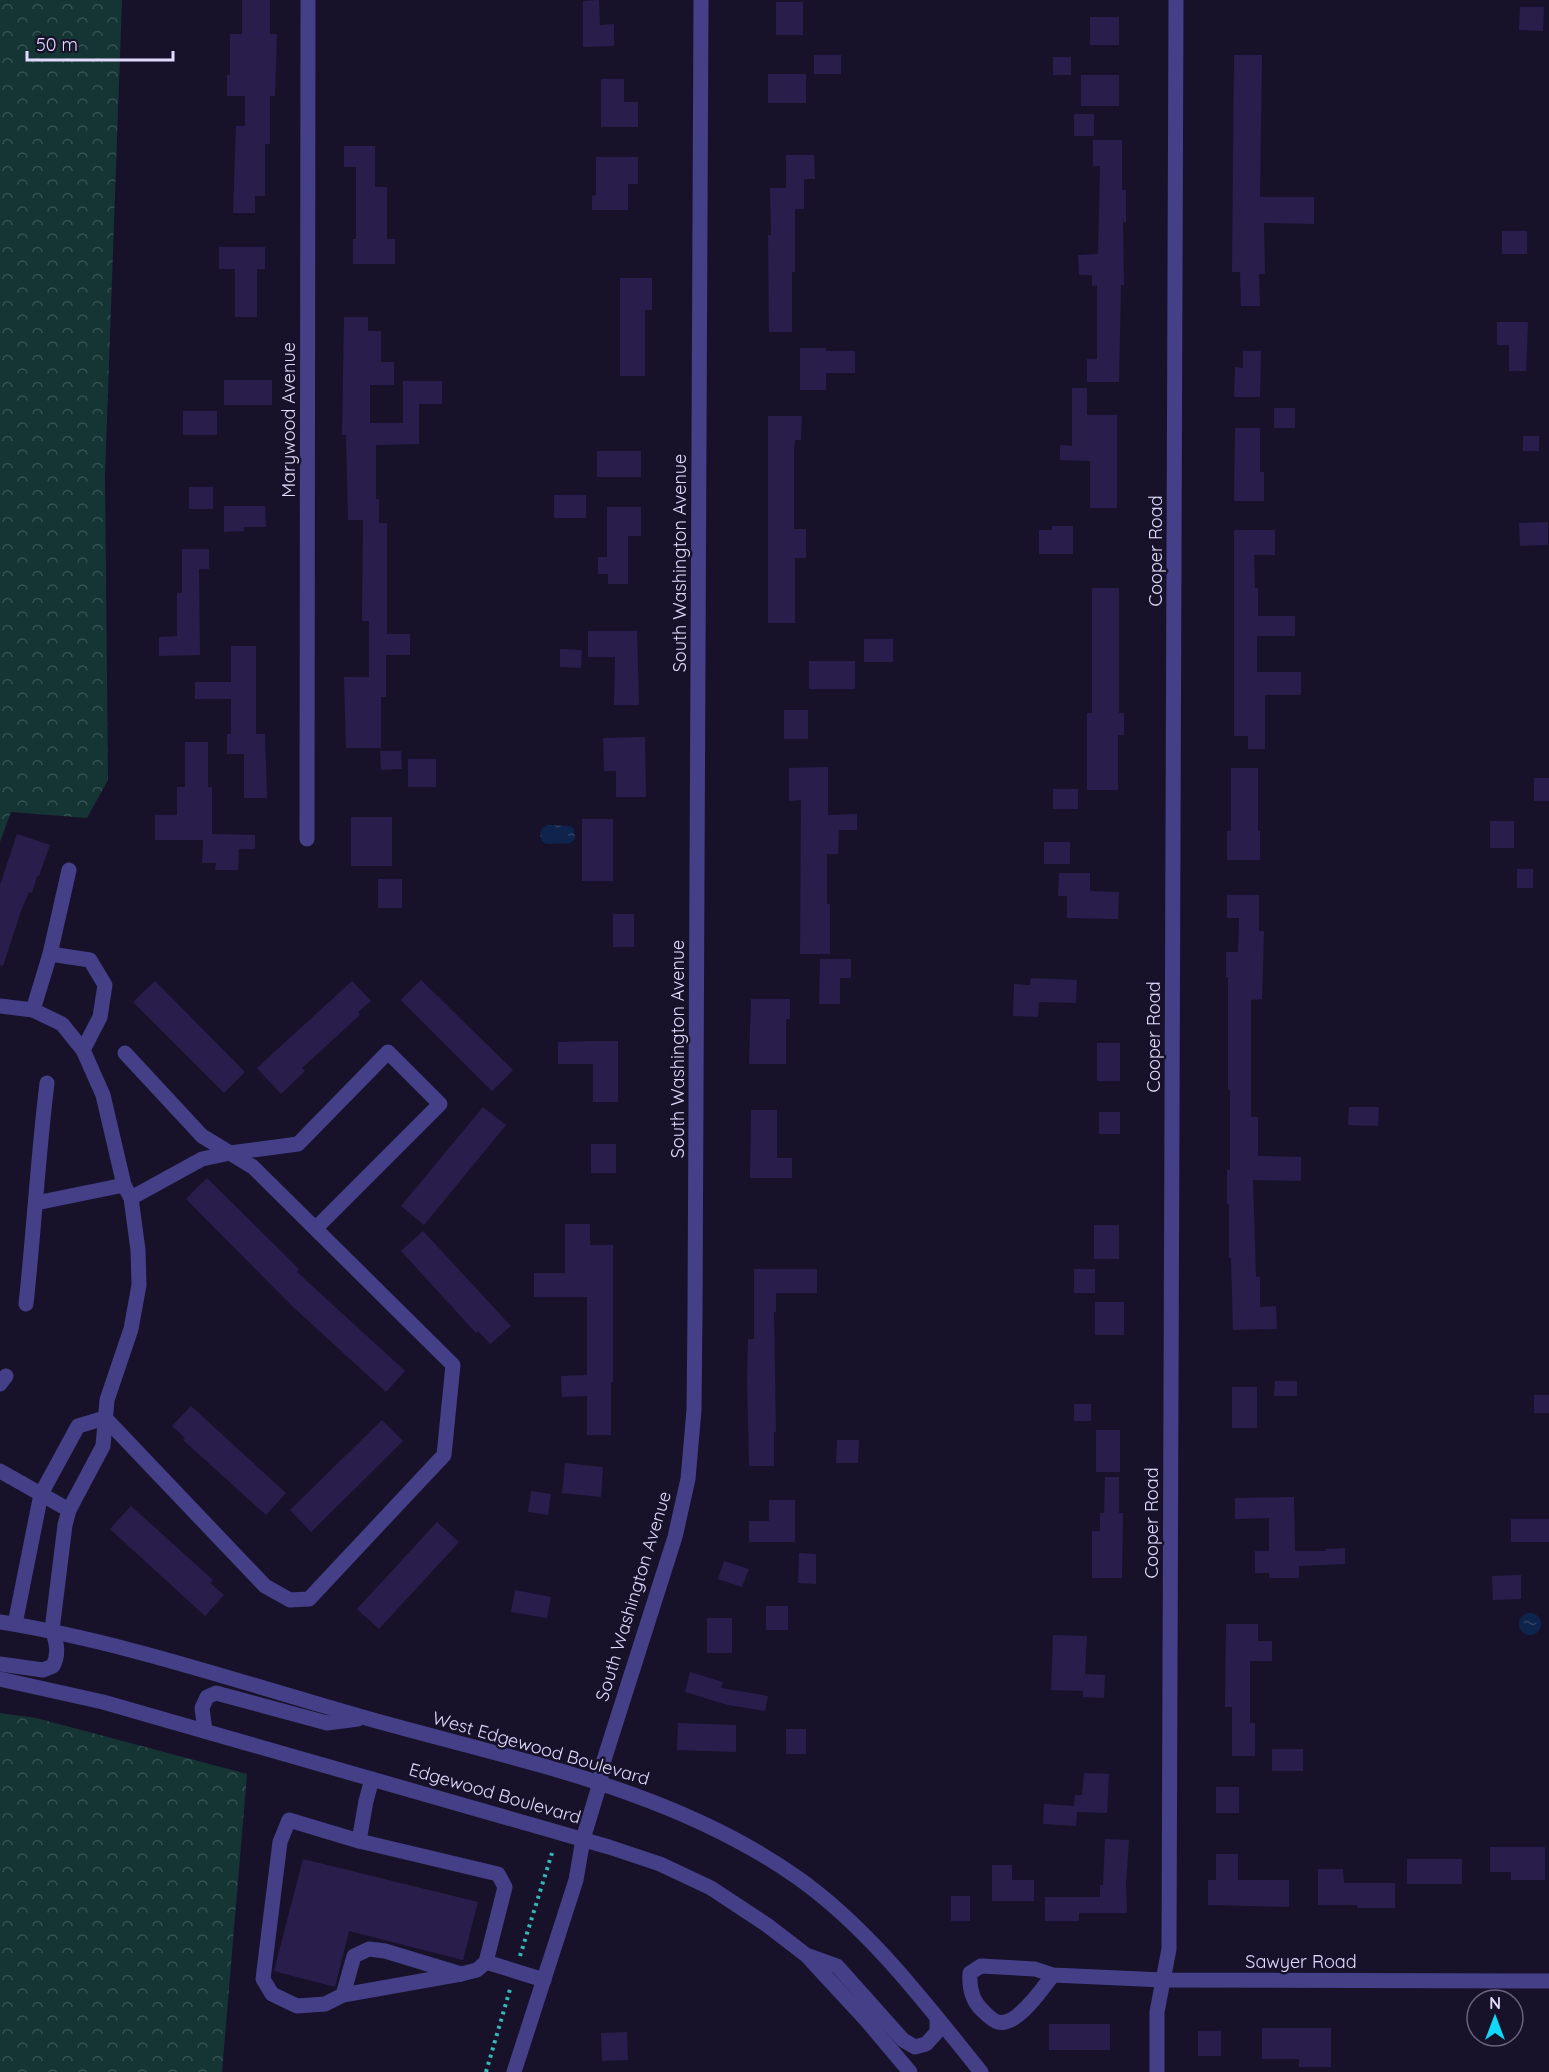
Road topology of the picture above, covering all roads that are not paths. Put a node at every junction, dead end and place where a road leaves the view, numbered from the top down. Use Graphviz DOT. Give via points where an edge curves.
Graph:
graph roads {
  1 [pos="308,0"];
  2 [pos="701,0"];
  3 [pos="1176,0"];
  4 [pos="307,839"];
  5 [pos="69,870"];
  6 [pos="50,954"];
  7 [pos="0,1006"];
  8 [pos="33,1010"];
  9 [pos="83,1050"];
  10 [pos="125,1053"];
  11 [pos="47,1083"];
  12 [pos="230,1153"];
  13 [pos="127,1192"];
  14 [pos="36,1203"];
  15 [pos="316,1228"];
  16 [pos="26,1304"];
  17 [pos="105,1418"];
  18 [pos="0,1471"];
  19 [pos="40,1494"];
  20 [pos="69,1510"];
  21 [pos="7,1623"];
  22 [pos="52,1630"];
  23 [pos="0,1664"];
  24 [pos="0,1679"];
  25 [pos="367,1719"];
  26 [pos="205,1731"];
  27 [pos="372,1779"];
  28 [pos="600,1783"];
  29 [pos="583,1839"];
  30 [pos="359,1841"];
  31 [pos="806,1955"];
  32 [pos="486,1962"];
  33 [pos="461,1974"];
  34 [pos="1053,1975"];
  35 [pos="544,1980"];
  36 [pos="1163,1980"];
  37 [pos="1549,1981"];
  38 [pos="344,1995"];
  39 [pos="937,2018"];
  40 [pos="514,2072"];
  41 [pos="910,2072"];
  42 [pos="981,2072"];
  43 [pos="1157,2072"];
  1 -- 4 [label="street, Marywood Avenue"];
  2 -- 28 [label="street, South Washington Avenue" via="693,1410 688,1479 675,1536"];
  3 -- 36 [label="street, Cooper Road" via="1169,1948"];
  5 -- 6 [label="street"];
  6 -- 8 [label="street"];
  6 -- 9 [label="street" via="90,960 105,985 100,1017"];
  7 -- 8 [label="street"];
  8 -- 9 [label="street" via="62,1024"];
  9 -- 13 [label="street" via="103,1095"];
  10 -- 12 [label="street" via="202,1136"];
  11 -- 14 [label="street"];
  12 -- 13 [label="street" via="202,1159"];
  12 -- 15 [label="street" via="253,1167"];
  12 -- 15 [label="street" via="298,1144 387,1052 440,1104"];
  13 -- 14 [label="street"];
  13 -- 17 [label="street" via="138,1250 139,1284 131,1329 106,1400"];
  14 -- 16 [label="street"];
  15 -- 17 [label="street" via="453,1365 444,1455 309,1599 290,1600 265,1586"];
  17 -- 19 [label="street" via="78,1426"];
  17 -- 20 [label="street" via="103,1446"];
  18 -- 19 [label="street"];
  19 -- 20 [label="street"];
  19 -- 21 [label="street"];
  20 -- 22 [label="street"];
  21 -- 22 [label="street, West Edgewood Boulevard"];
  22 -- 23 [label="street" via="57,1656 53,1666 43,1670"];
  22 -- 25 [label="street, West Edgewood Boulevard"];
  24 -- 26 [label="street, Edgewood Boulevard" via="103,1702"];
  25 -- 26 [label="street" via="327,1723 216,1693 207,1697 202,1708"];
  25 -- 28 [label="street, West Edgewood Boulevard"];
  26 -- 27 [label="street, Edgewood Boulevard"];
  27 -- 29 [label="street, Edgewood Boulevard"];
  27 -- 30 [label="street"];
  28 -- 29 [label="street, South Washington Avenue"];
  28 -- 39 [label="street, West Edgewood Boulevard" via="680,1812 749,1846 800,1879 888,1960"];
  29 -- 31 [label="street, Edgewood Boulevard" via="660,1864 711,1888"];
  29 -- 35 [label="street, South Washington Avenue" via="576,1880"];
  30 -- 32 [label="street" via="498,1874 505,1887"];
  30 -- 38 [label="street" via="289,1820 280,1842 263,1978 273,1994 297,2006 325,2004"];
  31 -- 39 [label="street" via="837,1966 903,2040 915,2047 926,2044 937,2032"];
  31 -- 41 [label="street, Edgewood Boulevard"];
  32 -- 33 [label="street" via="477,1970"];
  32 -- 35 [label="street"];
  33 -- 38 [label="street"];
  33 -- 38 [label="street" via="369,1949 354,1956"];
  34 -- 34 [label="street, Sawyer Road" via="1035,1969 981,1966 970,1973 969,1988 979,2008 996,2022 1008,2023"];
  34 -- 36 [label="street, Sawyer Road"];
  35 -- 40 [label="street, South Washington Avenue"];
  36 -- 37 [label="street, Sawyer Road"];
  36 -- 43 [label="street, Cooper Road" via="1157,2012"];
  39 -- 42 [label="street, West Edgewood Boulevard"];
}
